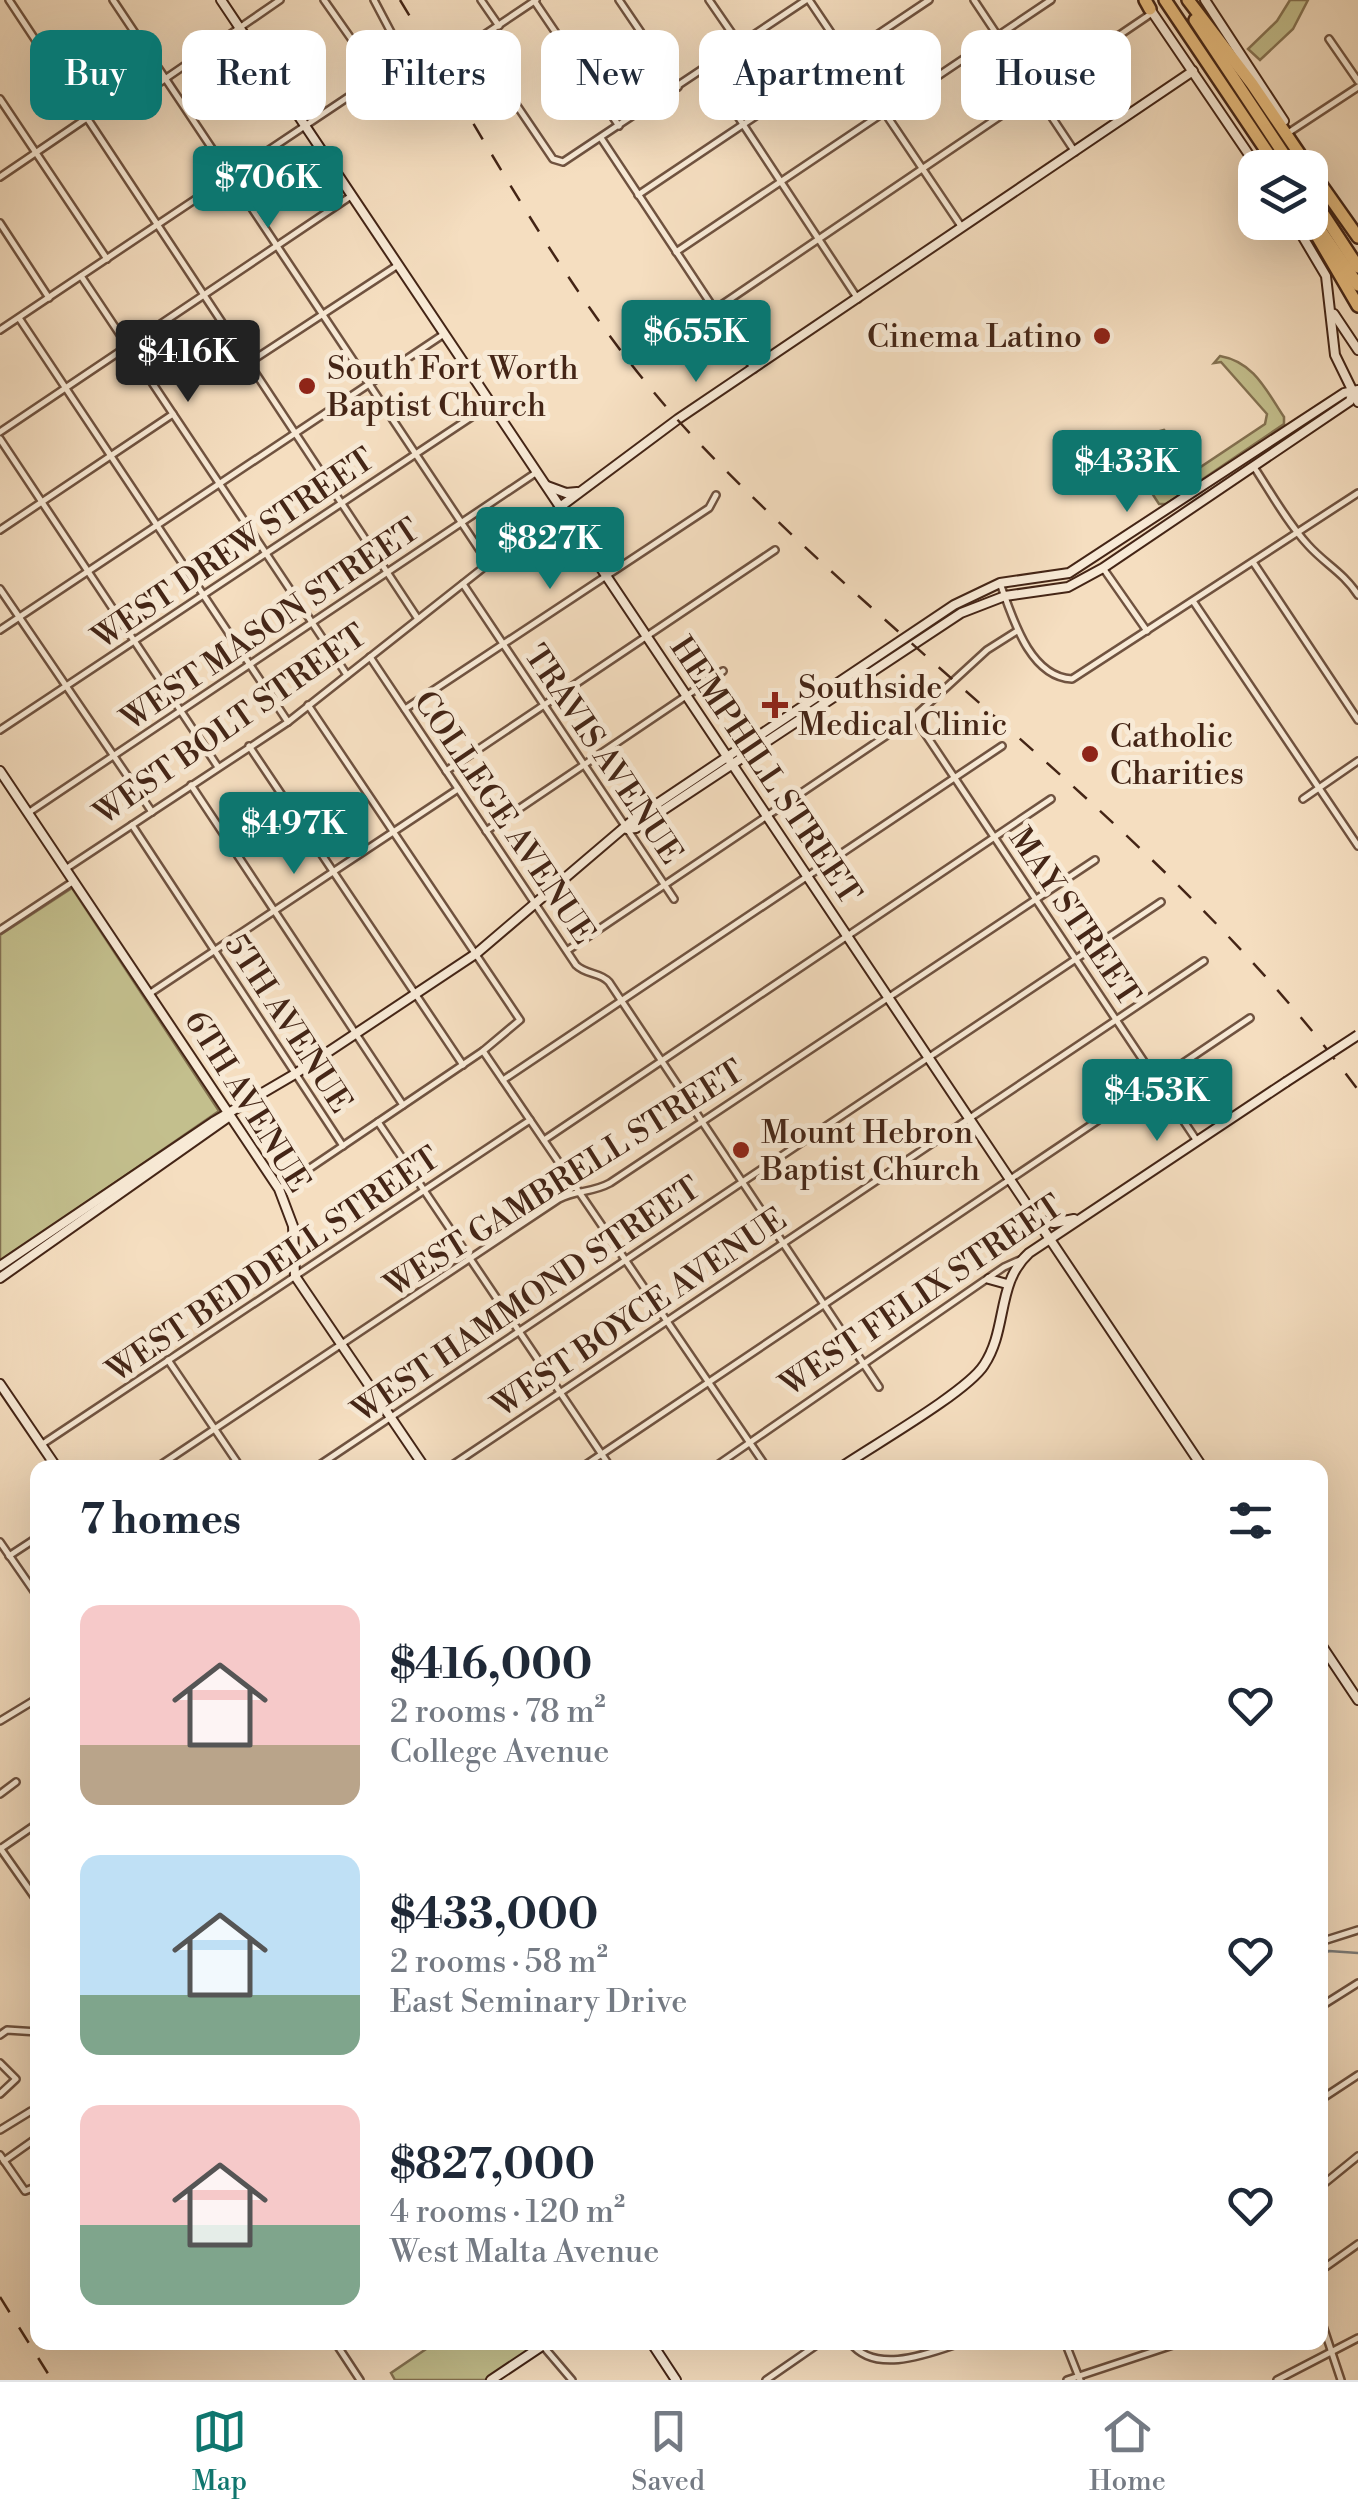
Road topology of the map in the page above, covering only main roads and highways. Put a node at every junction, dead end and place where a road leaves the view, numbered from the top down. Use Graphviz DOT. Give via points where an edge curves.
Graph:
graph roads {
  1 [pos="220,0"];
  2 [pos="1165,0"];
  3 [pos="1185,0"];
  4 [pos="1205,0"];
  5 [pos="1148,6"];
  6 [pos="1193,71"];
  7 [pos="1246,150"];
  8 [pos="1266,150"];
  9 [pos="1281,150"];
  10 [pos="1297,150"];
  11 [pos="1328,194"];
  12 [pos="1328,221"];
  13 [pos="1358,235"];
  14 [pos="1306,240"];
  15 [pos="1319,240"];
  16 [pos="1327,240"];
  17 [pos="1358,267"];
  18 [pos="1358,285"];
  19 [pos="1358,306"];
  20 [pos="1332,310"];
  21 [pos="1358,350"];
  22 [pos="1356,395"];
  23 [pos="1294,426"];
  24 [pos="1268,457"];
  25 [pos="546,485"];
  26 [pos="582,491"];
  27 [pos="1200,502"];
  28 [pos="560,507"];
  29 [pos="1159,516"];
  30 [pos="1139,544"];
  31 [pos="1116,545"];
  32 [pos="1104,568"];
  33 [pos="815,698"];
  34 [pos="819,710"];
  35 [pos="727,758"];
  36 [pos="733,767"];
  37 [pos="0,771"];
  38 [pos="627,828"];
  39 [pos="1358,1035"];
  40 [pos="230,1115"];
  41 [pos="1079,1218"];
  42 [pos="1036,1220"];
  43 [pos="1048,1238"];
  44 [pos="33,1250"];
  45 [pos="0,1266"];
  46 [pos="0,1278"];
  47 [pos="989,1278"];
  48 [pos="1007,1284"];
  49 [pos="0,1384"];
  50 [pos="51,1460"];
  51 [pos="420,1460"];
  52 [pos="852,1460"];
  53 [pos="1198,1460"];
  54 [pos="1328,1655"];
  55 [pos="1358,1700"];
  56 [pos="536,2350"];
  57 [pos="656,2350"];
  58 [pos="492,2380"];
  59 [pos="676,2380"];
  1 -- 25 [label="main road, HEMPHILL STREET"];
  2 -- 8 [label="highway"];
  3 -- 9 [label="highway"];
  3 -- 10 [label="highway"];
  4 -- 13 [label="main road"];
  5 -- 6 [label="main road"];
  6 -- 7 [label="main road"];
  6 -- 26 [label="main road, WEST BOLT STREET"];
  11 -- 13 [label="highway"];
  12 -- 17 [label="highway"];
  14 -- 20 [label="main road" via="1319,259"];
  15 -- 19 [label="highway"];
  16 -- 18 [label="highway"];
  20 -- 21 [label="main road"];
  20 -- 22 [label="main road" via="1335,355"];
  22 -- 23 [label="main road" via="1344,392"];
  22 -- 24 [label="main road"];
  23 -- 24 [label="main road"];
  23 -- 29 [label="main road"];
  24 -- 27 [label="main road"];
  25 -- 26 [label="main road"];
  25 -- 28 [label="main road, HEMPHILL STREET"];
  26 -- 28 [label="main road, WEST BOLT STREET"];
  27 -- 29 [label="main road"];
  27 -- 30 [label="main road"];
  28 -- 35 [label="main road, HEMPHILL STREET"];
  29 -- 30 [label="main road"];
  29 -- 31 [label="main road"];
  30 -- 32 [label="main road"];
  31 -- 32 [label="main road"];
  31 -- 33 [label="main road" via="1068,574 1000,583 954,605"];
  32 -- 34 [label="main road" via="1060,589 1005,596 961,612"];
  33 -- 34 [label="main road"];
  33 -- 35 [label="main road"];
  34 -- 36 [label="main road"];
  35 -- 36 [label="main road, HEMPHILL STREET"];
  35 -- 38 [label="main road"];
  36 -- 38 [label="main road" via="646,823"];
  36 -- 42 [label="main road, HEMPHILL STREET"];
  37 -- 40 [label="main road, 6TH AVENUE"];
  38 -- 40 [label="main road" via="477,953"];
  39 -- 41 [label="main road, WEST FELIX STREET, bridge"];
  40 -- 44 [label="main road"];
  40 -- 51 [label="main road, 6TH AVENUE" via="280,1189 293,1226 295,1276"];
  41 -- 42 [label="main road"];
  41 -- 43 [label="main road, WEST FELIX STREET"];
  42 -- 43 [label="main road, HEMPHILL STREET"];
  43 -- 48 [label="main road, WEST FELIX STREET" via="1022,1259"];
  43 -- 53 [label="main road, HEMPHILL STREET"];
  44 -- 45 [label="main road"];
  44 -- 46 [label="main road"];
  47 -- 48 [label="main road"];
  48 -- 52 [label="main road" via="999,1333 982,1370"];
  49 -- 50 [label="main road"];
  54 -- 55 [label="main road"];
  56 -- 58 [label="main road"];
  57 -- 59 [label="main road"];
}
